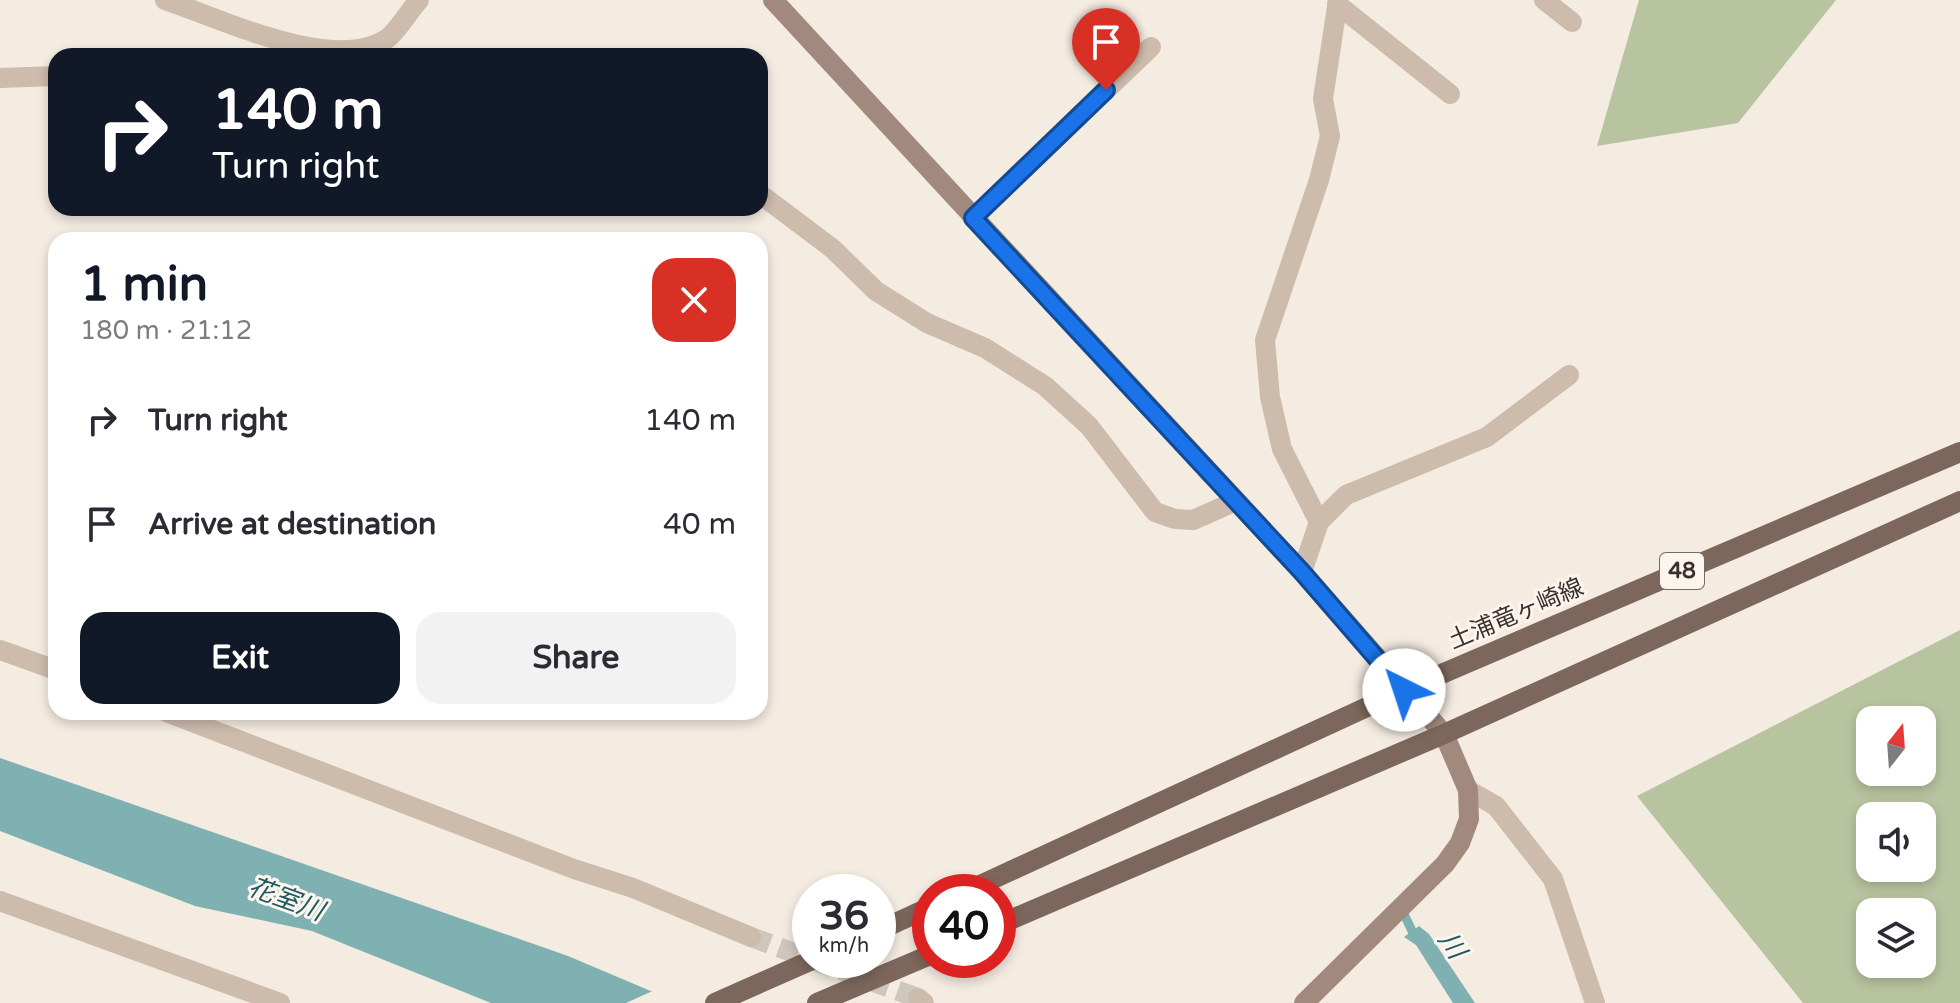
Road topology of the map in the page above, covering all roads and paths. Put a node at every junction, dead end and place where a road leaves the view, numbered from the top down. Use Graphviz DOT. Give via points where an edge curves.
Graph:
graph roads {
  1 [pos="165,0"];
  2 [pos="419,0"];
  3 [pos="773,0"];
  4 [pos="1544,0"];
  5 [pos="1338,2"];
  6 [pos="1572,22"];
  7 [pos="1151,47"];
  8 [pos="320,48"];
  9 [pos="364,48"];
  10 [pos="48,76"];
  11 [pos="0,78"];
  12 [pos="1450,94"];
  13 [pos="768,200"];
  14 [pos="973,218"];
  15 [pos="1569,375"];
  16 [pos="1960,452"];
  17 [pos="1236,501"];
  18 [pos="1960,501"];
  19 [pos="1319,522"];
  20 [pos="1302,572"];
  21 [pos="0,650"];
  22 [pos="48,667"];
  23 [pos="1404,690"];
  24 [pos="187,720"];
  25 [pos="1444,734"];
  26 [pos="1468,790"];
  27 [pos="1004,874"];
  28 [pos="0,901"];
  29 [pos="1016,917"];
  30 [pos="751,937"];
  31 [pos="912,963"];
  32 [pos="792,969"];
  33 [pos="280,1003"];
  34 [pos="715,1003"];
  35 [pos="817,1003"];
  36 [pos="1304,1003"];
  37 [pos="1595,1003"];
  1 -- 8 [label="street" via="267,36"];
  2 -- 9 [label="street" via="388,38"];
  3 -- 14 [label="street"];
  4 -- 6 [label="street"];
  5 -- 12 [label="street"];
  5 -- 19 [label="street" via="1323,99 1330,136 1265,340 1282,449"];
  7 -- 14 [label="street"];
  10 -- 11 [label="street"];
  13 -- 17 [label="street" via="833,249 876,291 1045,386 1089,426 1155,512 1193,520"];
  14 -- 17 [label="street"];
  15 -- 19 [label="street" via="1487,437 1346,495"];
  16 -- 23 [label="main road, 土浦竜ヶ崎線 / 48"];
  17 -- 20 [label="street"];
  18 -- 25 [label="main road, 48"];
  19 -- 20 [label="street"];
  20 -- 23 [label="street"];
  21 -- 22 [label="street"];
  23 -- 25 [label="street"];
  23 -- 27 [label="main road, 土浦竜ヶ崎線 / 48"];
  24 -- 30 [label="street"];
  25 -- 26 [label="street"];
  25 -- 29 [label="main road, 48"];
  26 -- 36 [label="street" via="1469,819 1445,864"];
  26 -- 37 [label="street" via="1496,806 1553,879"];
  28 -- 33 [label="street"];
  31 -- 35 [label="main road"];
  32 -- 34 [label="main road"];
}
